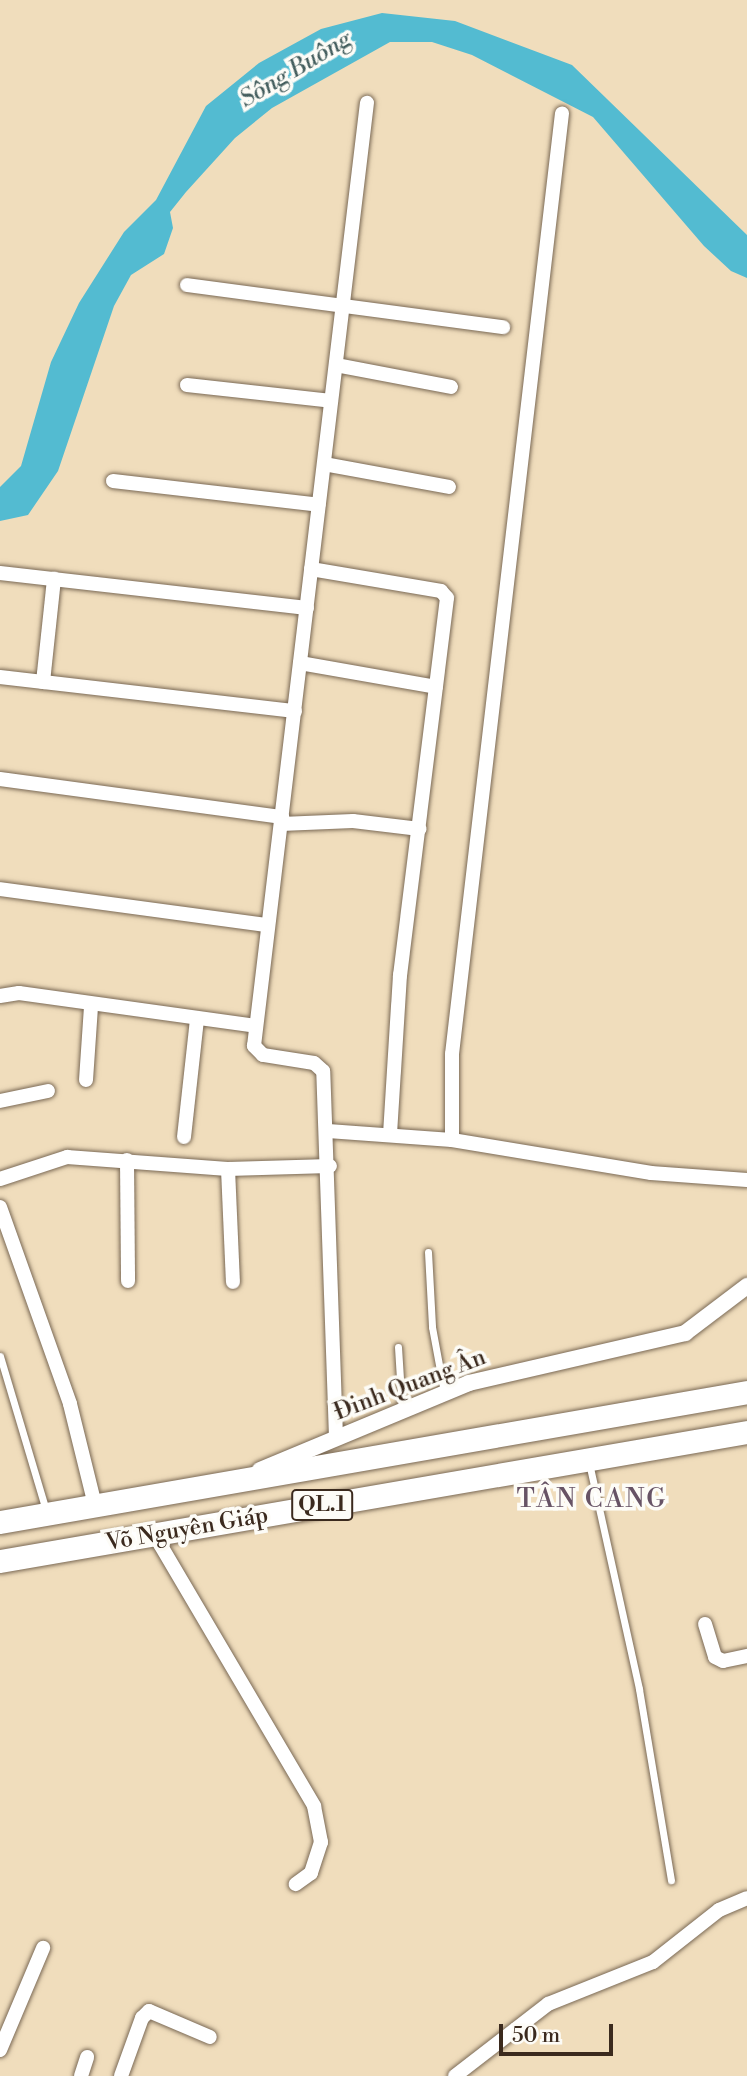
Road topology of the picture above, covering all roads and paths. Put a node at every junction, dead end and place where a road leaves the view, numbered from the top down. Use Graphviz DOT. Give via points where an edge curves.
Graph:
graph roads {
  1 [pos="366,103"];
  2 [pos="562,113"];
  3 [pos="187,285"];
  4 [pos="343,305"];
  5 [pos="503,327"];
  6 [pos="336,365"];
  7 [pos="187,385"];
  8 [pos="451,387"];
  9 [pos="331,401"];
  10 [pos="324,464"];
  11 [pos="113,481"];
  12 [pos="449,487"];
  13 [pos="319,505"];
  14 [pos="311,569"];
  15 [pos="0,573"];
  16 [pos="54,579"];
  17 [pos="307,608"];
  18 [pos="300,663"];
  19 [pos="0,677"];
  20 [pos="43,682"];
  21 [pos="436,687"];
  22 [pos="295,711"];
  23 [pos="0,779"];
  24 [pos="282,820"];
  25 [pos="420,829"];
  26 [pos="0,889"];
  27 [pos="267,925"];
  28 [pos="0,996"];
  29 [pos="91,1006"];
  30 [pos="197,1019"];
  31 [pos="256,1026"];
  32 [pos="86,1080"];
  33 [pos="48,1091"];
  34 [pos="0,1101"];
  35 [pos="328,1131"];
  36 [pos="390,1135"];
  37 [pos="184,1137"];
  38 [pos="452,1140"];
  39 [pos="127,1160"];
  40 [pos="330,1166"];
  41 [pos="228,1169"];
  42 [pos="0,1179"];
  43 [pos="747,1180"];
  44 [pos="0,1207"];
  45 [pos="428,1252"];
  46 [pos="128,1281"];
  47 [pos="233,1282"];
  48 [pos="747,1286"];
  49 [pos="398,1347"];
  50 [pos="0,1356"];
  51 [pos="443,1392"];
  52 [pos="747,1392"];
  53 [pos="402,1410"];
  54 [pos="747,1432"];
  55 [pos="336,1437"];
  56 [pos="588,1459"];
  57 [pos="204,1486"];
  58 [pos="95,1505"];
  59 [pos="47,1514"];
  60 [pos="0,1522"];
  61 [pos="154,1535"];
  62 [pos="0,1561"];
  63 [pos="705,1624"];
  64 [pos="747,1657"];
  65 [pos="671,1880"];
  66 [pos="296,1884"];
  67 [pos="747,1898"];
  68 [pos="43,1948"];
  69 [pos="210,2037"];
  70 [pos="0,2050"];
  71 [pos="88,2057"];
  72 [pos="81,2076"];
  73 [pos="121,2076"];
  74 [pos="455,2076"];
  1 -- 4 [label="street"];
  2 -- 38 [label="street" via="452,1055"];
  3 -- 4 [label="street"];
  4 -- 5 [label="street"];
  4 -- 6 [label="street"];
  6 -- 8 [label="street"];
  6 -- 9 [label="street"];
  7 -- 9 [label="street"];
  9 -- 10 [label="street"];
  10 -- 12 [label="street"];
  10 -- 13 [label="street"];
  11 -- 13 [label="street"];
  13 -- 14 [label="street"];
  14 -- 17 [label="street"];
  14 -- 21 [label="street" via="447,592"];
  15 -- 16 [label="street"];
  16 -- 17 [label="street"];
  16 -- 20 [label="street"];
  17 -- 18 [label="street"];
  18 -- 21 [label="street"];
  18 -- 22 [label="street"];
  19 -- 20 [label="street"];
  20 -- 22 [label="street"];
  21 -- 25 [label="street"];
  22 -- 24 [label="street"];
  23 -- 24 [label="street"];
  24 -- 25 [label="street" via="353,821"];
  24 -- 27 [label="street"];
  25 -- 36 [label="street" via="400,975"];
  26 -- 27 [label="street"];
  27 -- 31 [label="street"];
  28 -- 29 [label="street" via="19,993"];
  29 -- 30 [label="street"];
  29 -- 32 [label="street"];
  30 -- 31 [label="street"];
  30 -- 37 [label="street"];
  31 -- 35 [label="street" via="254,1050 258,1053 322,1068"];
  33 -- 34 [label="street"];
  35 -- 36 [label="street"];
  35 -- 40 [label="street"];
  36 -- 38 [label="street"];
  38 -- 43 [label="street" via="651,1173"];
  39 -- 41 [label="street"];
  39 -- 42 [label="street" via="67,1157"];
  39 -- 46 [label="street"];
  40 -- 41 [label="street"];
  40 -- 55 [label="street" via="328,1303"];
  41 -- 47 [label="street"];
  44 -- 58 [label="street" via="70,1404"];
  45 -- 51 [label="lane" via="434,1343"];
  48 -- 51 [label="street, Đinh Quang Ân" via="676,1336 501,1374"];
  49 -- 53 [label="lane"];
  50 -- 59 [label="lane"];
  51 -- 53 [label="street, Đinh Quang Ân"];
  52 -- 57 [label="highway, Võ Nguyên Giáp / QL.1"];
  53 -- 55 [label="street, Đinh Quang Ân"];
  54 -- 56 [label="highway, Võ Nguyên Giáp / QL.1"];
  55 -- 57 [label="street, Đinh Quang Ân" via="252,1474"];
  56 -- 61 [label="highway, Võ Nguyên Giáp / QL.1"];
  56 -- 65 [label="lane" via="628,1634"];
  57 -- 58 [label="highway, Võ Nguyên Giáp / QL.1"];
  58 -- 59 [label="highway, Võ Nguyên Giáp / QL.1"];
  59 -- 60 [label="highway, Võ Nguyên Giáp / QL.1"];
  61 -- 62 [label="highway, Võ Nguyên Giáp / QL.1"];
  61 -- 66 [label="street" via="314,1806 321,1842 311,1874"];
  63 -- 64 [label="street" via="715,1657 723,1661"];
  67 -- 74 [label="street" via="719,1910 653,1962 548,2004"];
  68 -- 70 [label="street"];
  69 -- 73 [label="street" via="149,2011 142,2018"];
  71 -- 72 [label="street"];
}
